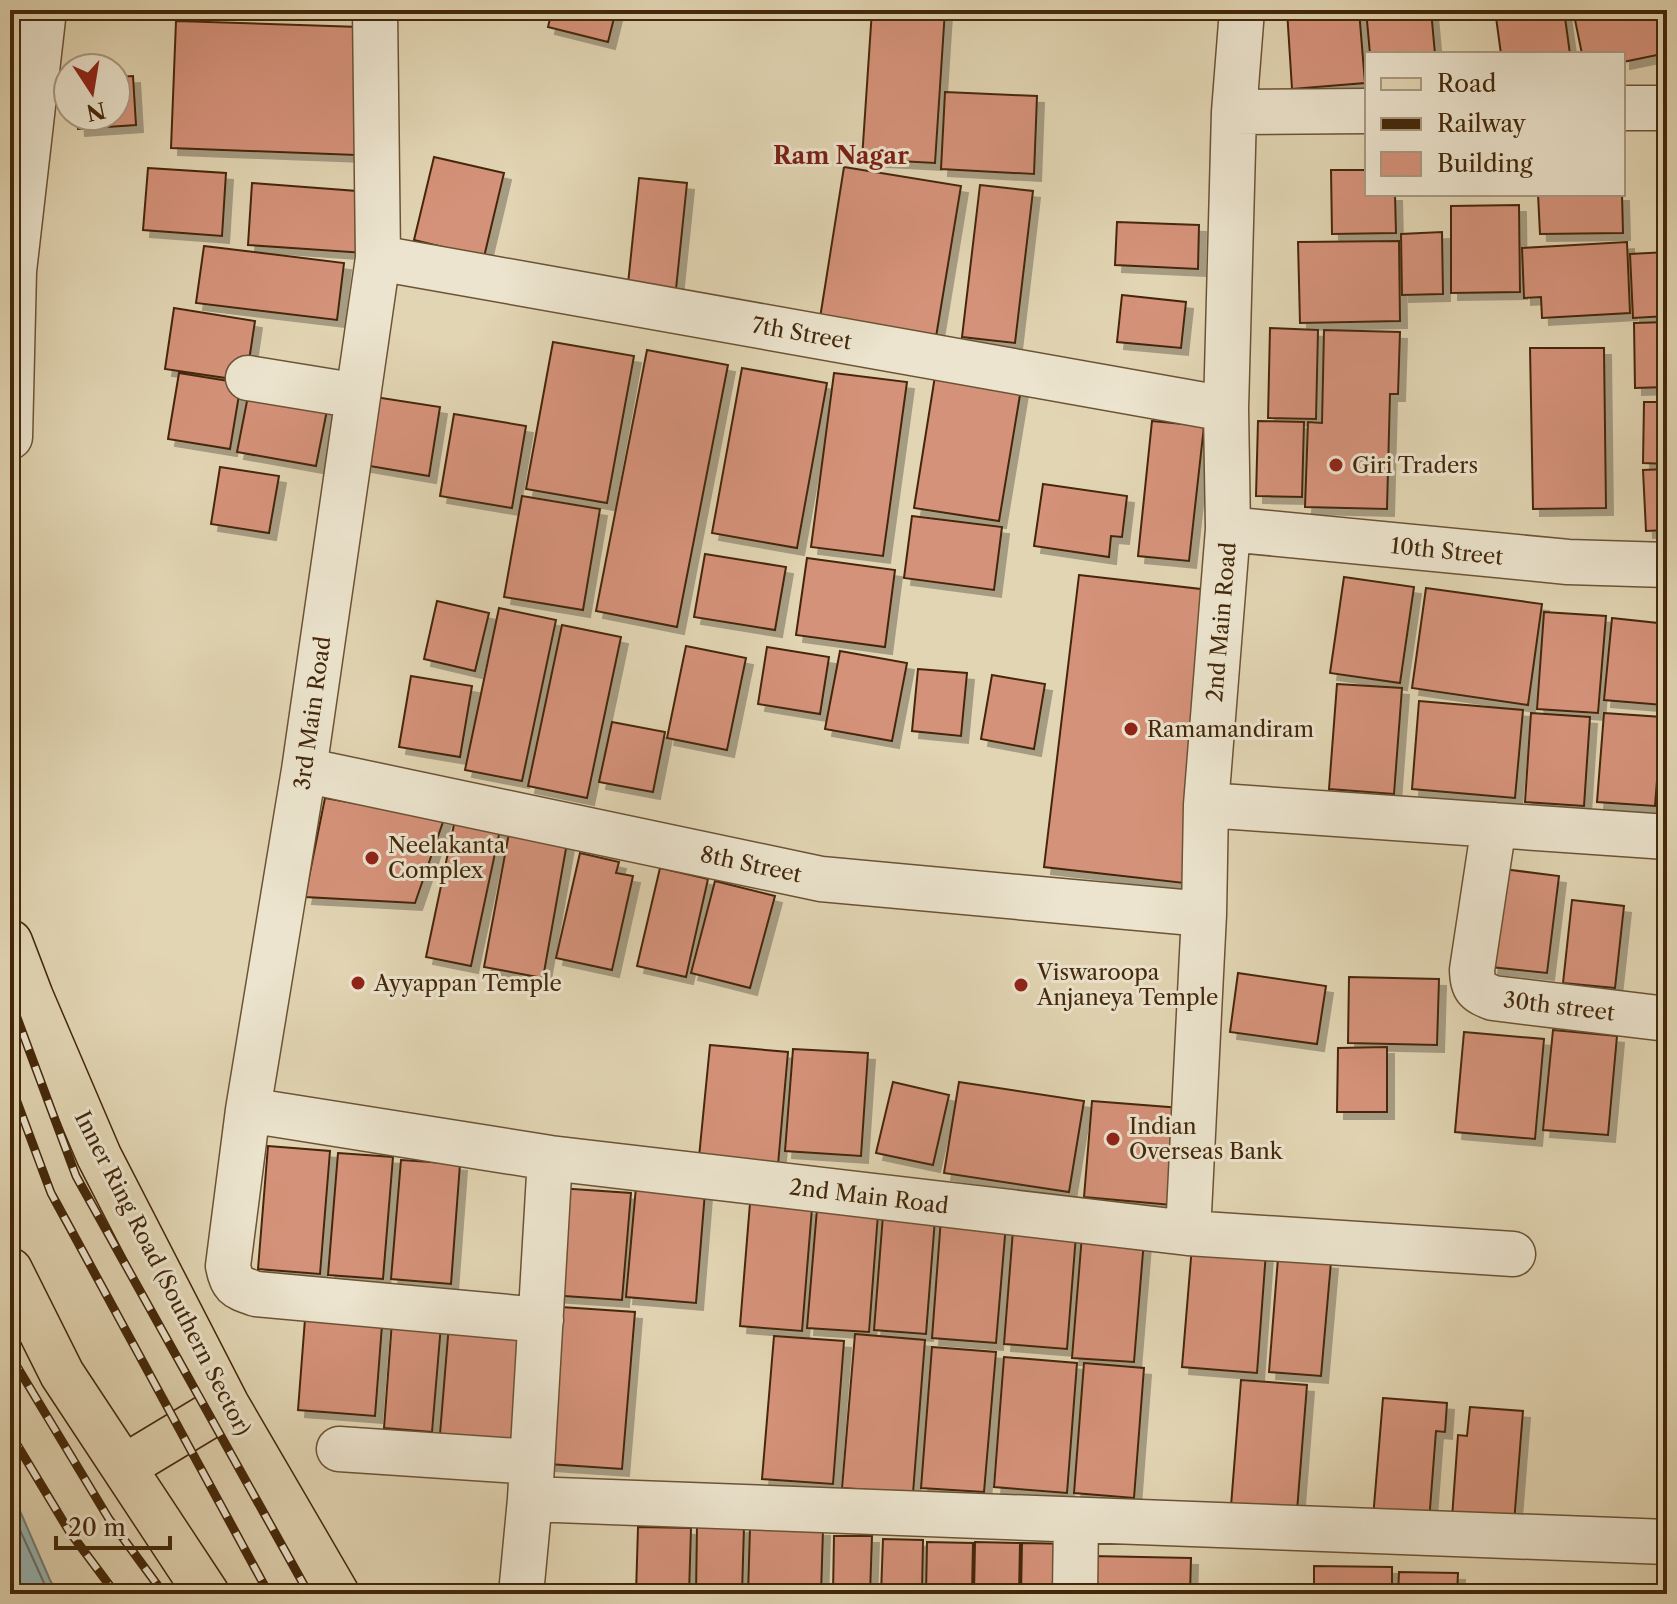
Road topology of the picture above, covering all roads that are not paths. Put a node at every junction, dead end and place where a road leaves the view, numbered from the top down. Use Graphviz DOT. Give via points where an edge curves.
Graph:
graph roads {
  1 [pos="44,10"];
  2 [pos="375,10"];
  3 [pos="1242,10"];
  4 [pos="1625,108"];
  5 [pos="1667,108"];
  6 [pos="1365,111"];
  7 [pos="1234,112"];
  8 [pos="378,258"];
  9 [pos="248,378"];
  10 [pos="358,396"];
  11 [pos="1226,409"];
  12 [pos="10,437"];
  13 [pos="1228,529"];
  14 [pos="1667,565"];
  15 [pos="304,770"];
  16 [pos="1206,805"];
  17 [pos="1494,825"];
  18 [pos="1667,837"];
  19 [pos="1204,914"];
  20 [pos="10,942"];
  21 [pos="1667,1019"];
  22 [pos="248,1110"];
  23 [pos="550,1158"];
  24 [pos="1188,1233"];
  25 [pos="1513,1254"];
  26 [pos="10,1270"];
  27 [pos="541,1320"];
  28 [pos="227,1405"];
  29 [pos="339,1449"];
  30 [pos="124,1467"];
  31 [pos="531,1480"];
  32 [pos="1076,1520"];
  33 [pos="1667,1542"];
  34 [pos="207,1594"];
  35 [pos="337,1594"];
  36 [pos="521,1594"];
  37 [pos="1075,1594"];
  1 -- 12 [label="street" via="14,271"];
  2 -- 8 [label="street, 3rd Main Road"];
  3 -- 7 [label="street, 2nd Main Road"];
  4 -- 5 [label="street"];
  6 -- 7 [label="street"];
  7 -- 11 [label="street, 2nd Main Road"];
  8 -- 10 [label="street, 3rd Main Road"];
  8 -- 11 [label="street, 7th Street"];
  9 -- 10 [label="street"];
  10 -- 15 [label="street, 3rd Main Road"];
  11 -- 13 [label="street, 2nd Main Road"];
  13 -- 14 [label="street, 10th Street" via="1568,562"];
  13 -- 16 [label="street, 2nd Main Road"];
  15 -- 19 [label="street, 8th Street" via="821,879"];
  15 -- 22 [label="street, 3rd Main Road"];
  16 -- 17 [label="street"];
  16 -- 19 [label="street, 2nd Main Road"];
  17 -- 18 [label="street"];
  17 -- 21 [label="street, 30th street" via="1472,970 1479,992"];
  19 -- 24 [label="street, 2nd Main Road"];
  20 -- 28 [label="main road, Inner Ring Road (Southern Sector)" via="99,1156"];
  22 -- 23 [label="street"];
  22 -- 27 [label="street, 3rd Main Road" via="228,1266 231,1281 239,1288 256,1294"];
  23 -- 24 [label="street, 2nd Main Road"];
  23 -- 27 [label="street"];
  24 -- 25 [label="street, 2nd Main Road"];
  26 -- 30 [label="main road" via="62,1374"];
  27 -- 31 [label="street"];
  28 -- 30 [label="main road"];
  28 -- 35 [label="main road, Inner Ring Road (Southern Sector)"];
  29 -- 31 [label="street"];
  30 -- 34 [label="main road"];
  31 -- 32 [label="street"];
  31 -- 36 [label="street"];
  32 -- 33 [label="street"];
  32 -- 37 [label="street"];
}
